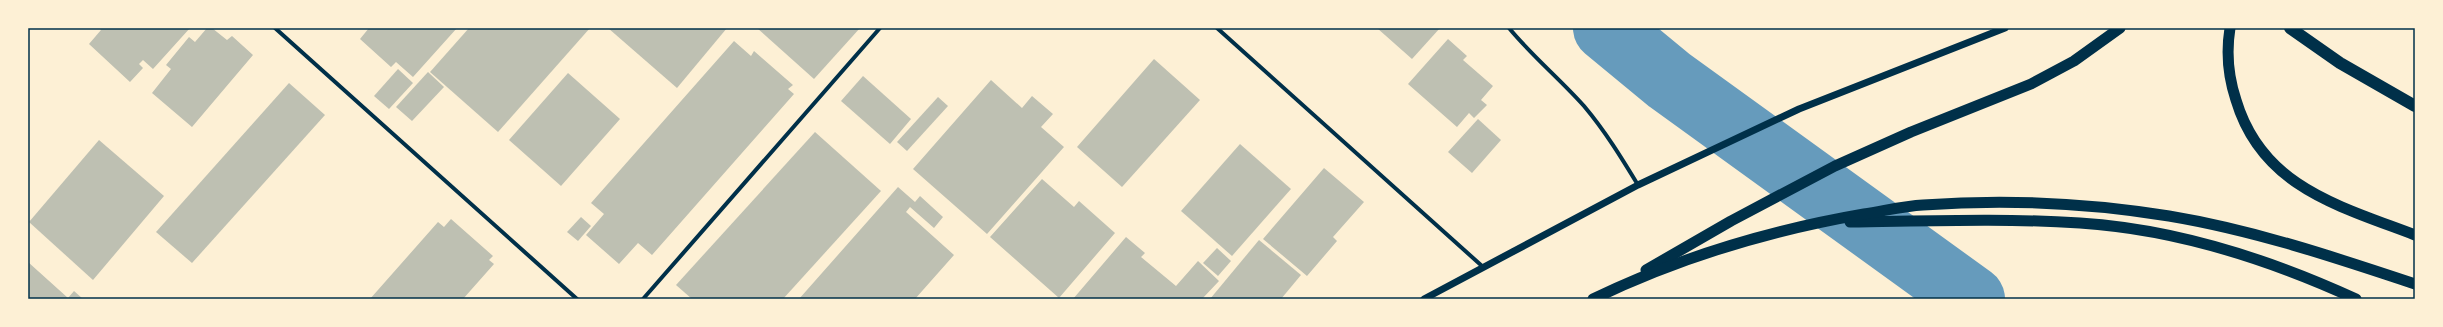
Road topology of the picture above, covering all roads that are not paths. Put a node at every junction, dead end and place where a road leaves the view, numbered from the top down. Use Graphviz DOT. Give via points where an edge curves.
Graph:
graph roads {
  1 [pos="275,28"];
  2 [pos="880,28"];
  3 [pos="1217,28"];
  4 [pos="1509,28"];
  5 [pos="2005,28"];
  6 [pos="2120,28"];
  7 [pos="2230,28"];
  8 [pos="2290,28"];
  9 [pos="2415,106"];
  10 [pos="1638,185"];
  11 [pos="1812,223"];
  12 [pos="2415,235"];
  13 [pos="1482,266"];
  14 [pos="2415,284"];
  15 [pos="1618,287"];
  16 [pos="577,299"];
  17 [pos="643,299"];
  18 [pos="1424,299"];
  19 [pos="1593,299"];
  20 [pos="2356,299"];
  1 -- 16 [label="street"];
  2 -- 17 [label="street"];
  3 -- 13 [label="street"];
  4 -- 10 [label="street" via="1583,105 1613,144"];
  5 -- 10 [label="street" via="1799,110"];
  6 -- 15 [label="highway" via="2074,61 2031,84 1873,149 1771,200"];
  7 -- 12 [label="highway" via="2226,51 2231,85 2241,117 2256,146 2277,168 2304,189 2337,206"];
  8 -- 9 [label="highway" via="2340,62"];
  10 -- 13 [label="street"];
  11 -- 14 [label="highway" via="1921,205 2001,202 2082,206 2168,216 2252,234"];
  11 -- 15 [label="highway" via="1722,248"];
  11 -- 20 [label="highway" via="1950,220 2081,223 2163,235 2234,252 2322,283"];
  13 -- 18 [label="street"];
  15 -- 19 [label="highway"];
}
